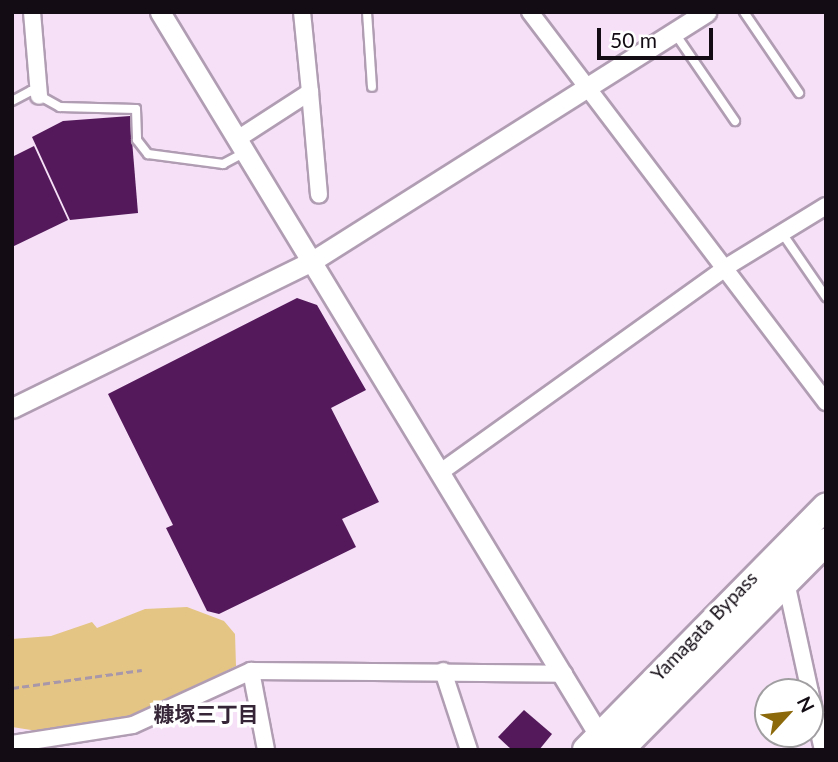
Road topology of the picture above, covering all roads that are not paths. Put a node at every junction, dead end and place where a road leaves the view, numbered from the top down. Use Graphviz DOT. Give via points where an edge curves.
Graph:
graph roads {
  1 [pos="32,12"];
  2 [pos="160,12"];
  3 [pos="302,12"];
  4 [pos="367,12"];
  5 [pos="530,12"];
  6 [pos="706,12"];
  7 [pos="744,12"];
  8 [pos="681,22"];
  9 [pos="372,88"];
  10 [pos="587,88"];
  11 [pos="310,92"];
  12 [pos="799,93"];
  13 [pos="39,96"];
  14 [pos="12,101"];
  15 [pos="735,121"];
  16 [pos="243,145"];
  17 [pos="319,195"];
  18 [pos="826,206"];
  19 [pos="782,233"];
  20 [pos="314,260"];
  21 [pos="729,266"];
  22 [pos="826,297"];
  23 [pos="826,402"];
  24 [pos="12,408"];
  25 [pos="442,471"];
  26 [pos="826,507"];
  27 [pos="826,542"];
  28 [pos="786,582"];
  29 [pos="251,671"];
  30 [pos="443,671"];
  31 [pos="564,674"];
  32 [pos="807,678"];
  33 [pos="12,744"];
  34 [pos="47,744"];
  35 [pos="604,746"];
  36 [pos="266,750"];
  37 [pos="469,750"];
  1 -- 13 [label="street"];
  2 -- 16 [label="street"];
  3 -- 11 [label="street"];
  4 -- 9 [label="lane"];
  5 -- 10 [label="street"];
  6 -- 8 [label="street"];
  7 -- 12 [label="lane"];
  8 -- 10 [label="street"];
  8 -- 15 [label="lane"];
  10 -- 20 [label="street"];
  10 -- 21 [label="street"];
  11 -- 16 [label="street"];
  11 -- 17 [label="street"];
  13 -- 14 [label="lane" via="31,91"];
  13 -- 16 [label="lane" via="60,107 136,109 136,140 148,153 223,164"];
  16 -- 20 [label="street"];
  18 -- 19 [label="street"];
  19 -- 21 [label="street"];
  19 -- 22 [label="lane"];
  20 -- 24 [label="street"];
  20 -- 25 [label="street"];
  21 -- 23 [label="street"];
  21 -- 25 [label="street"];
  25 -- 31 [label="street"];
  26 -- 35 [label="highway, Yamagata Bypass"];
  27 -- 28 [label="highway, Yamagata Bypass"];
  28 -- 32 [label="street"];
  28 -- 35 [label="highway, Yamagata Bypass"];
  29 -- 30 [label="street"];
  29 -- 34 [label="street" via="160,716"];
  29 -- 36 [label="street"];
  30 -- 31 [label="street"];
  30 -- 37 [label="street"];
  31 -- 35 [label="street"];
  33 -- 34 [label="street"];
}
